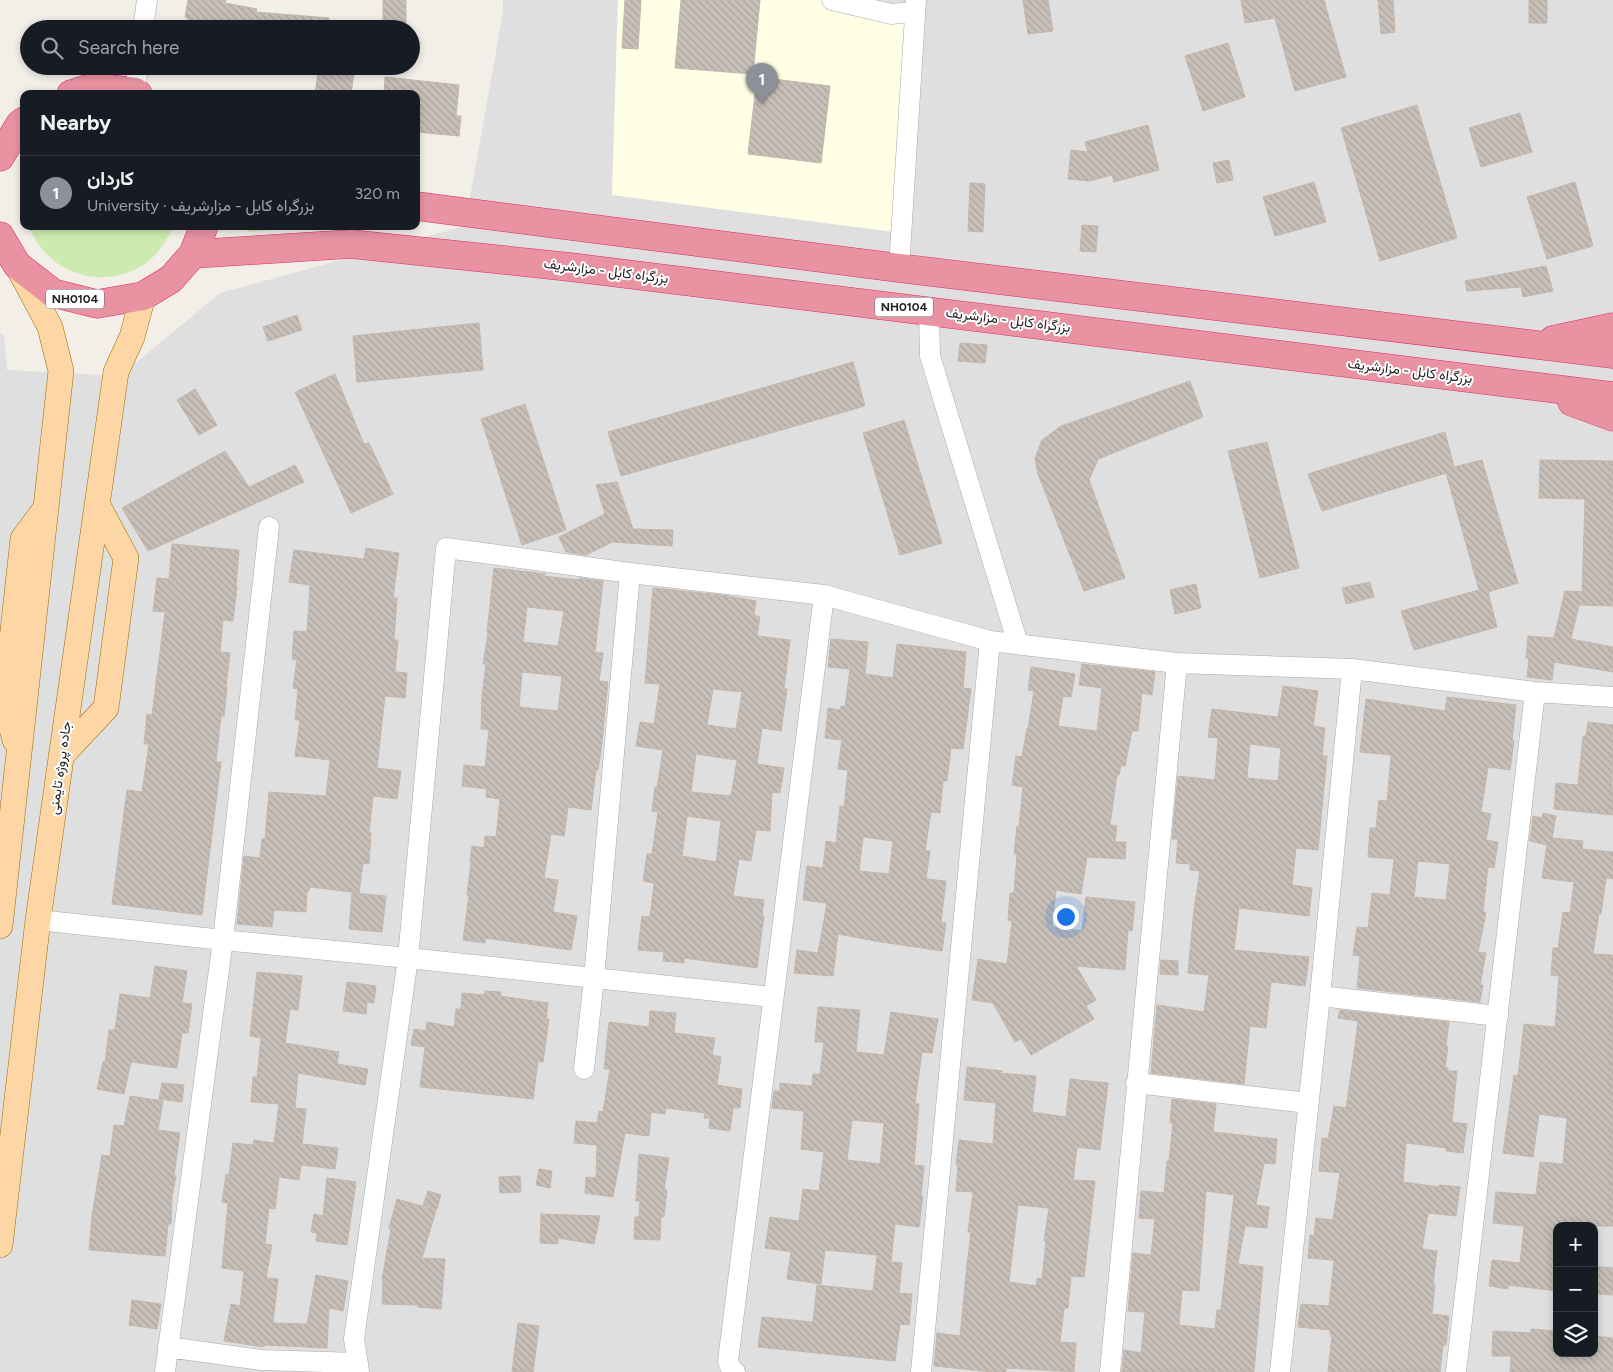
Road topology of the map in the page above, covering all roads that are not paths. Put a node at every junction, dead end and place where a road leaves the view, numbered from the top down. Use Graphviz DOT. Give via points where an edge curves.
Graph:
graph roads {
  1 [pos="147,0"];
  2 [pos="832,0"];
  3 [pos="916,6"];
  4 [pos="144,20"];
  5 [pos="137,84"];
  6 [pos="83,90"];
  7 [pos="14,124"];
  8 [pos="0,157"];
  9 [pos="420,207"];
  10 [pos="202,230"];
  11 [pos="0,236"];
  12 [pos="192,254"];
  13 [pos="17,265"];
  14 [pos="900,268"];
  15 [pos="143,296"];
  16 [pos="929,310"];
  17 [pos="1613,327"];
  18 [pos="1532,344"];
  19 [pos="1613,354"];
  20 [pos="1526,386"];
  21 [pos="1613,396"];
  22 [pos="1613,417"];
  23 [pos="97,504"];
  24 [pos="270,527"];
  25 [pos="630,573"];
  26 [pos="824,595"];
  27 [pos="990,641"];
  28 [pos="1018,644"];
  29 [pos="1177,663"];
  30 [pos="1352,669"];
  31 [pos="1535,692"];
  32 [pos="1613,697"];
  33 [pos="61,756"];
  34 [pos="0,918"];
  35 [pos="38,920"];
  36 [pos="223,940"];
  37 [pos="408,958"];
  38 [pos="594,978"];
  39 [pos="1320,996"];
  40 [pos="772,997"];
  41 [pos="1498,1016"];
  42 [pos="584,1069"];
  43 [pos="1136,1083"];
  44 [pos="1308,1103"];
  45 [pos="0,1246"];
  46 [pos="168,1347"];
  47 [pos="358,1368"];
  48 [pos="165,1372"];
  49 [pos="735,1372"];
  50 [pos="921,1372"];
  51 [pos="1110,1372"];
  52 [pos="1280,1372"];
  53 [pos="1456,1372"];
  1 -- 4 [label="street"];
  2 -- 3 [label="street" via="891,14"];
  3 -- 14 [label="street"];
  5 -- 6 [label="highway"];
  7 -- 8 [label="highway"];
  9 -- 14 [label="highway"];
  10 -- 12 [label="highway, NH0104"];
  11 -- 13 [label="highway, NH0104"];
  12 -- 15 [label="highway, NH0104" via="171,279"];
  12 -- 16 [label="highway, بزرگراه کابل - مزارشریف / NH0104" via="351,244"];
  13 -- 15 [label="highway, NH0104" via="53,293 98,304"];
  13 -- 34 [label="main road" via="50,327 61,371"];
  14 -- 18 [label="highway"];
  15 -- 23 [label="main road, جاده پروژه تایمنی" via="132,337 116,372"];
  16 -- 20 [label="highway, بزرگراه کابل - مزارشریف / NH0104"];
  16 -- 28 [label="street" via="930,356"];
  17 -- 18 [label="highway"];
  18 -- 19 [label="highway"];
  20 -- 21 [label="highway, بزرگراه کابل - مزارشریف / NH0104"];
  20 -- 22 [label="highway"];
  23 -- 33 [label="main road, جاده پروژه تایمنی"];
  23 -- 33 [label="main road" via="126,558 106,708"];
  24 -- 36 [label="street"];
  25 -- 26 [label="street"];
  25 -- 37 [label="street" via="446,548"];
  25 -- 38 [label="street"];
  26 -- 27 [label="street"];
  26 -- 40 [label="street"];
  27 -- 28 [label="street"];
  27 -- 50 [label="street"];
  28 -- 29 [label="street"];
  29 -- 30 [label="street"];
  29 -- 43 [label="street"];
  30 -- 31 [label="street"];
  30 -- 39 [label="street"];
  31 -- 32 [label="street"];
  31 -- 41 [label="street"];
  33 -- 35 [label="main road, جاده پروژه تایمنی"];
  35 -- 36 [label="street"];
  35 -- 45 [label="main road, جاده پروژه تایمنی"];
  36 -- 37 [label="street"];
  36 -- 46 [label="street"];
  37 -- 38 [label="street"];
  37 -- 47 [label="street" via="354,1339"];
  38 -- 40 [label="street"];
  38 -- 42 [label="street"];
  39 -- 41 [label="street"];
  39 -- 44 [label="street"];
  40 -- 49 [label="street" via="728,1361"];
  41 -- 53 [label="street"];
  43 -- 44 [label="street"];
  43 -- 51 [label="street"];
  44 -- 52 [label="street"];
  46 -- 47 [label="street" via="261,1360"];
  46 -- 48 [label="street"];
}
